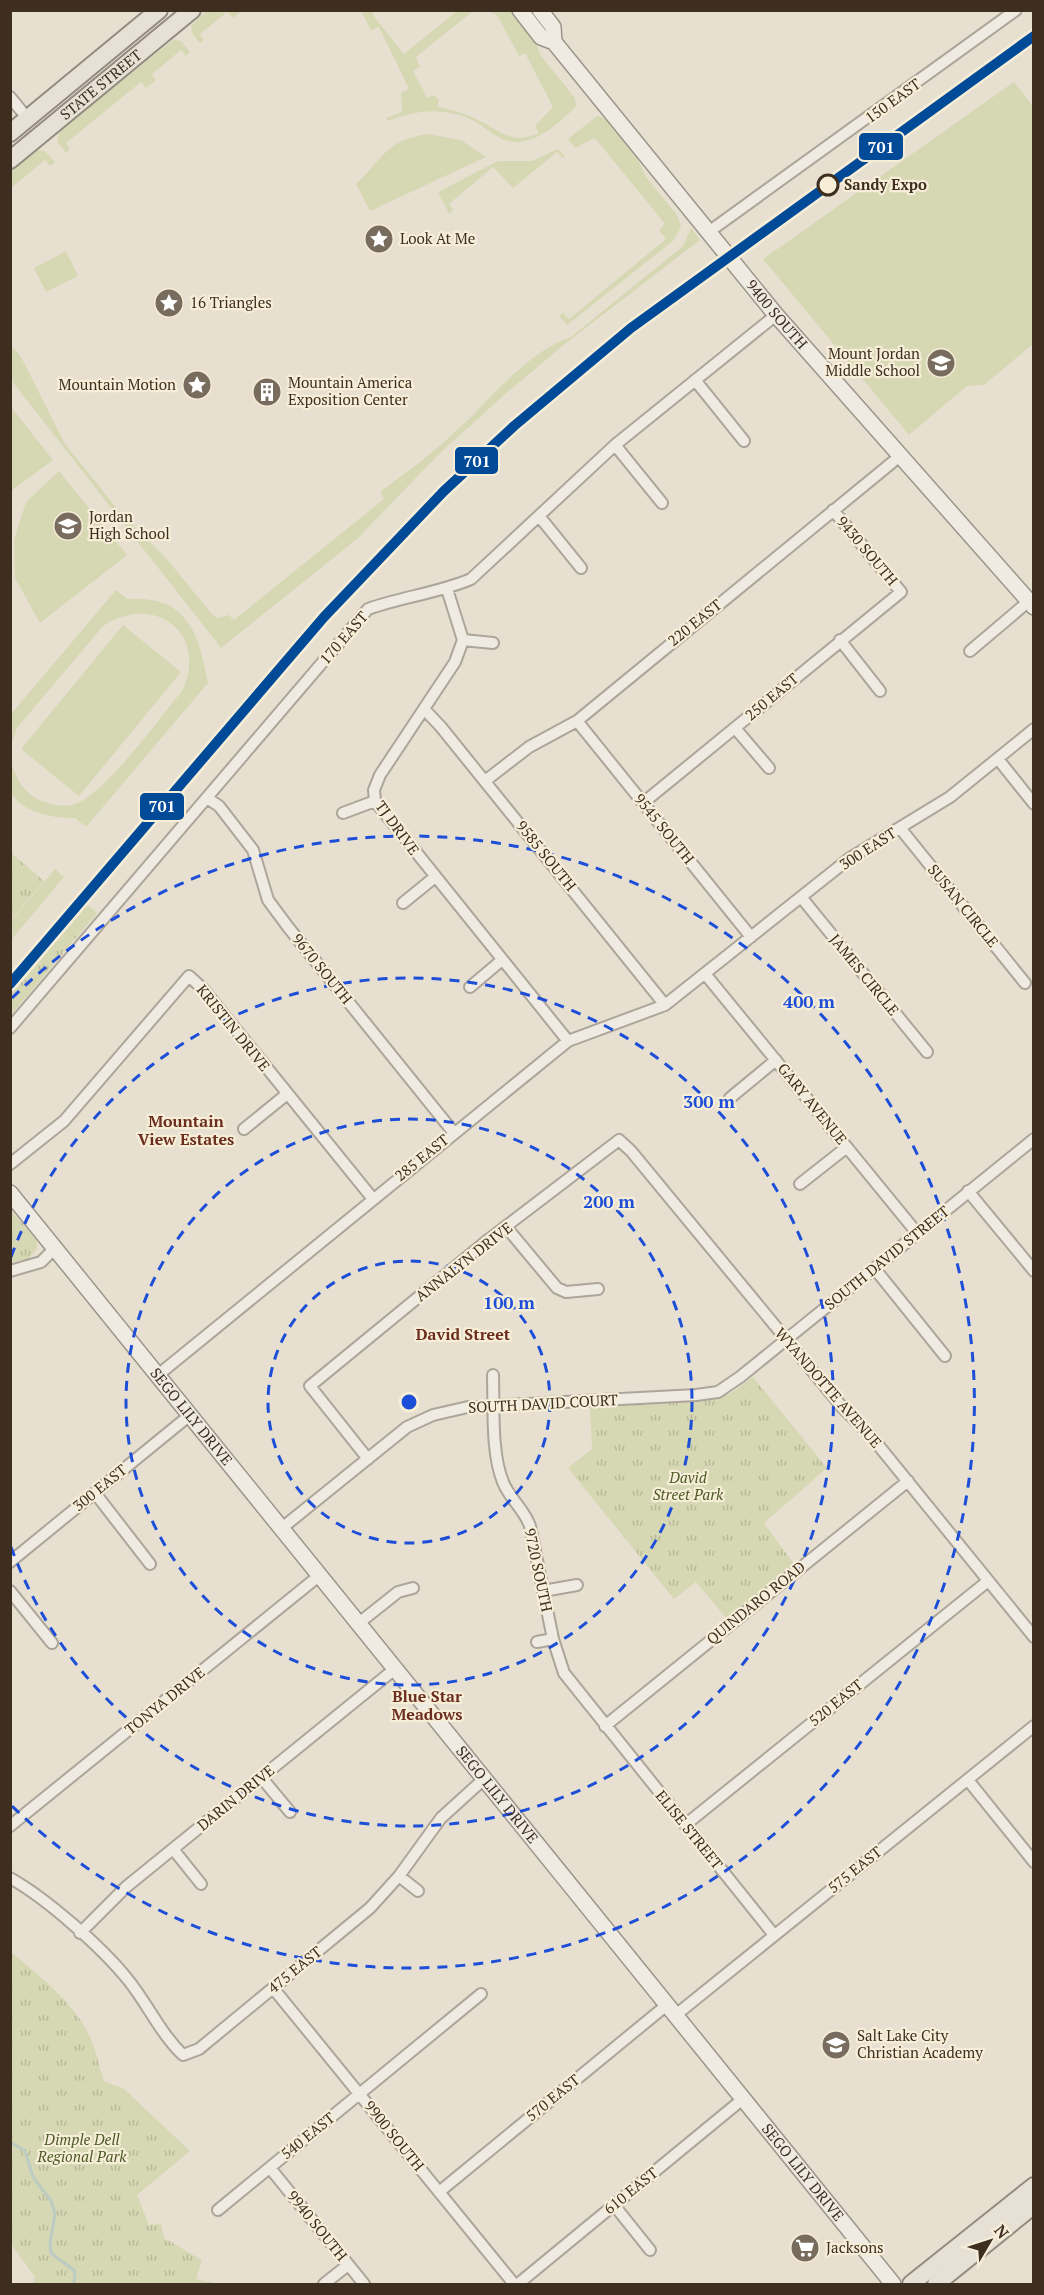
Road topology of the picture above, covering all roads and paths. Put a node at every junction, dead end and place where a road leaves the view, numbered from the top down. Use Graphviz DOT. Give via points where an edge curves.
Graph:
graph roads {
  1 [pos="159,10"];
  2 [pos="192,10"];
  3 [pos="520,10"];
  4 [pos="540,10"];
  5 [pos="1016,10"];
  6 [pos="554,42"];
  7 [pos="10,97"];
  8 [pos="28,119"];
  9 [pos="10,133"];
  10 [pos="10,160"];
  11 [pos="710,231"];
  12 [pos="776,315"];
  13 [pos="696,380"];
  14 [pos="744,441"];
  15 [pos="615,445"];
  16 [pos="900,456"];
  17 [pos="662,503"];
  18 [pos="833,510"];
  19 [pos="539,516"];
  20 [pos="581,568"];
  21 [pos="447,589"];
  22 [pos="901,592"];
  23 [pos="1031,604"];
  24 [pos="463,640"];
  25 [pos="840,640"];
  26 [pos="493,643"];
  27 [pos="970,651"];
  28 [pos="880,691"];
  29 [pos="424,710"];
  30 [pos="577,721"];
  31 [pos="735,728"];
  32 [pos="1034,729"];
  33 [pos="998,759"];
  34 [pos="769,768"];
  35 [pos="485,781"];
  36 [pos="207,798"];
  37 [pos="375,801"];
  38 [pos="643,803"];
  39 [pos="1034,804"];
  40 [pos="343,813"];
  41 [pos="900,828"];
  42 [pos="435,877"];
  43 [pos="801,897"];
  44 [pos="403,903"];
  45 [pos="752,937"];
  46 [pos="502,960"];
  47 [pos="706,975"];
  48 [pos="1025,983"];
  49 [pos="470,987"];
  50 [pos="665,1005"];
  51 [pos="10,1028"];
  52 [pos="568,1041"];
  53 [pos="927,1052"];
  54 [pos="776,1060"];
  55 [pos="287,1094"];
  56 [pos="730,1098"];
  57 [pos="243,1129"];
  58 [pos="454,1133"];
  59 [pos="1034,1139"];
  60 [pos="619,1140"];
  61 [pos="847,1147"];
  62 [pos="10,1164"];
  63 [pos="800,1184"];
  64 [pos="968,1191"];
  65 [pos="10,1193"];
  66 [pos="373,1199"];
  67 [pos="507,1228"];
  68 [pos="917,1233"];
  69 [pos="55,1248"];
  70 [pos="875,1269"];
  71 [pos="10,1271"];
  72 [pos="1034,1271"];
  73 [pos="598,1289"];
  74 [pos="786,1340"];
  75 [pos="945,1356"];
  76 [pos="158,1375"];
  77 [pos="493,1375"];
  78 [pos="741,1377"];
  79 [pos="494,1407"];
  80 [pos="190,1415"];
  81 [pos="368,1459"];
  82 [pos="908,1481"];
  83 [pos="95,1493"];
  84 [pos="282,1528"];
  85 [pos="10,1562"];
  86 [pos="150,1563"];
  87 [pos="320,1575"];
  88 [pos="988,1581"];
  89 [pos="577,1585"];
  90 [pos="413,1588"];
  91 [pos="10,1591"];
  92 [pos="543,1591"];
  93 [pos="359,1623"];
  94 [pos="1034,1637"];
  95 [pos="553,1639"];
  96 [pos="537,1642"];
  97 [pos="52,1643"];
  98 [pos="396,1668"];
  99 [pos="605,1726"];
  100 [pos="1034,1726"];
  101 [pos="261,1777"];
  102 [pos="485,1778"];
  103 [pos="968,1780"];
  104 [pos="290,1812"];
  105 [pos="685,1825"];
  106 [pos="10,1827"];
  107 [pos="173,1849"];
  108 [pos="1034,1862"];
  109 [pos="399,1876"];
  110 [pos="10,1878"];
  111 [pos="201,1884"];
  112 [pos="417,1891"];
  113 [pos="80,1933"];
  114 [pos="774,1935"];
  115 [pos="273,1988"];
  116 [pos="481,1994"];
  117 [pos="672,2009"];
  118 [pos="359,2094"];
  119 [pos="744,2098"];
  120 [pos="270,2168"];
  121 [pos="1034,2186"];
  122 [pos="439,2192"];
  123 [pos="614,2205"];
  124 [pos="1034,2205"];
  125 [pos="219,2210"];
  126 [pos="650,2250"];
  127 [pos="348,2265"];
  128 [pos="324,2284"];
  129 [pos="364,2284"];
  130 [pos="516,2284"];
  131 [pos="894,2284"];
  132 [pos="911,2284"];
  133 [pos="936,2284"];
  1 -- 8 [label="main road, STATE STREET"];
  2 -- 10 [label="main road, STATE STREET"];
  3 -- 6 [label="main road, 9400 SOUTH" via="541,37"];
  4 -- 6 [label="main road, 9400 SOUTH" via="553,27"];
  5 -- 11 [label="street, 150 EAST"];
  6 -- 11 [label="main road, 9400 SOUTH"];
  7 -- 8 [label="street"];
  8 -- 9 [label="main road, STATE STREET"];
  11 -- 12 [label="main road, 9400 SOUTH"];
  12 -- 13 [label="street, 170 EAST"];
  12 -- 16 [label="main road, 9400 SOUTH"];
  13 -- 14 [label="street"];
  13 -- 15 [label="street, 170 EAST"];
  15 -- 17 [label="street"];
  15 -- 19 [label="street, 170 EAST"];
  16 -- 18 [label="street, 220 EAST"];
  16 -- 23 [label="main road, 9400 SOUTH"];
  18 -- 22 [label="street, 9430 SOUTH"];
  18 -- 30 [label="street, 220 EAST"];
  19 -- 20 [label="street"];
  19 -- 21 [label="street, 170 EAST" via="471,579"];
  21 -- 24 [label="street"];
  21 -- 36 [label="street, 170 EAST" via="368,609"];
  22 -- 25 [label="street, 250 EAST"];
  23 -- 27 [label="street"];
  24 -- 26 [label="street"];
  24 -- 29 [label="street, TJ DRIVE" via="455,662"];
  25 -- 28 [label="street"];
  25 -- 31 [label="street, 250 EAST"];
  29 -- 35 [label="street, 9585 SOUTH"];
  29 -- 37 [label="street, TJ DRIVE" via="381,775 374,790"];
  30 -- 35 [label="street, 220 EAST" via="529,747"];
  30 -- 38 [label="street, 9545 SOUTH"];
  31 -- 34 [label="street"];
  31 -- 38 [label="street, 250 EAST"];
  32 -- 33 [label="street, 300 EAST"];
  33 -- 39 [label="street"];
  33 -- 41 [label="street, 300 EAST" via="950,797"];
  35 -- 50 [label="street, 9585 SOUTH"];
  36 -- 51 [label="street, 170 EAST"];
  36 -- 58 [label="street, 9670 SOUTH" via="219,806 253,850 268,900"];
  37 -- 40 [label="street"];
  37 -- 42 [label="street, TJ DRIVE"];
  38 -- 45 [label="street, 9545 SOUTH"];
  41 -- 43 [label="street, 300 EAST" via="850,858"];
  41 -- 48 [label="street, SUSAN CIRCLE"];
  42 -- 44 [label="street"];
  42 -- 46 [label="street, TJ DRIVE"];
  43 -- 45 [label="street, 300 EAST"];
  43 -- 53 [label="street, JAMES CIRCLE"];
  45 -- 47 [label="street, 300 EAST"];
  46 -- 49 [label="street"];
  46 -- 52 [label="street, TJ DRIVE"];
  47 -- 50 [label="street, 285 EAST"];
  47 -- 54 [label="street, GARY AVENUE"];
  50 -- 52 [label="street, 285 EAST"];
  52 -- 58 [label="street, 285 EAST"];
  54 -- 56 [label="street"];
  54 -- 61 [label="street, GARY AVENUE"];
  55 -- 57 [label="street"];
  55 -- 62 [label="street, KRISTIN DRIVE" via="189,976 64,1120"];
  55 -- 66 [label="street, KRISTIN DRIVE"];
  58 -- 66 [label="street, 285 EAST"];
  59 -- 64 [label="street, SOUTH DAVID STREET"];
  60 -- 67 [label="street, ANNALYN DRIVE"];
  60 -- 74 [label="street, WYANDOTTE AVENUE"];
  61 -- 63 [label="street"];
  61 -- 68 [label="street, GARY AVENUE"];
  64 -- 68 [label="street, SOUTH DAVID STREET"];
  64 -- 72 [label="street"];
  65 -- 69 [label="main road, SEGO LILY DRIVE"];
  66 -- 76 [label="street, 285 EAST"];
  67 -- 73 [label="street" via="557,1288 566,1292"];
  67 -- 81 [label="street, ANNALYN DRIVE" via="310,1386"];
  68 -- 70 [label="street, SOUTH DAVID STREET"];
  69 -- 71 [label="street" via="41,1262"];
  69 -- 76 [label="main road, SEGO LILY DRIVE"];
  70 -- 74 [label="street, SOUTH DAVID STREET"];
  70 -- 75 [label="street"];
  74 -- 78 [label="street, SOUTH DAVID STREET"];
  74 -- 82 [label="street, WYANDOTTE AVENUE"];
  76 -- 80 [label="main road, SEGO LILY DRIVE"];
  77 -- 79 [label="street, 9720 SOUTH"];
  78 -- 79 [label="street, SOUTH DAVID COURT" via="718,1392 696,1395"];
  79 -- 81 [label="street, SOUTH DAVID COURT" via="449,1410 419,1420"];
  79 -- 92 [label="street, 9720 SOUTH" via="498,1469 530,1526"];
  80 -- 83 [label="street, 300 EAST"];
  80 -- 84 [label="main road, SEGO LILY DRIVE"];
  81 -- 84 [label="street"];
  82 -- 88 [label="street, WYANDOTTE AVENUE"];
  82 -- 99 [label="street, QUINDARO ROAD"];
  83 -- 85 [label="street, 300 EAST"];
  83 -- 86 [label="street"];
  84 -- 87 [label="main road, SEGO LILY DRIVE"];
  87 -- 93 [label="main road, SEGO LILY DRIVE"];
  87 -- 106 [label="street, TONYA DRIVE"];
  88 -- 94 [label="street, WYANDOTTE AVENUE"];
  88 -- 105 [label="street, 520 EAST"];
  89 -- 92 [label="street"];
  90 -- 93 [label="street" via="398,1592"];
  91 -- 97 [label="street"];
  92 -- 95 [label="street, 9720 SOUTH"];
  93 -- 98 [label="main road, SEGO LILY DRIVE"];
  95 -- 96 [label="street"];
  95 -- 99 [label="street, 9720 SOUTH" via="564,1673"];
  98 -- 101 [label="street, DARIN DRIVE"];
  98 -- 102 [label="main road, SEGO LILY DRIVE"];
  99 -- 105 [label="street, ELISE STREET"];
  100 -- 103 [label="street, 575 EAST"];
  101 -- 104 [label="street"];
  101 -- 107 [label="street, DARIN DRIVE"];
  102 -- 109 [label="street, 475 EAST" via="441,1818"];
  102 -- 117 [label="main road, SEGO LILY DRIVE"];
  103 -- 108 [label="street"];
  103 -- 114 [label="street, 575 EAST"];
  105 -- 114 [label="street, ELISE STREET"];
  107 -- 111 [label="street"];
  107 -- 113 [label="street, DARIN DRIVE" via="107,1903"];
  109 -- 112 [label="street"];
  109 -- 115 [label="street, 475 EAST" via="355,1922"];
  110 -- 113 [label="street" via="43,1899"];
  113 -- 115 [label="street, 475 EAST" via="121,1971 170,2043 183,2055 199,2049"];
  114 -- 117 [label="street, 575 EAST"];
  115 -- 118 [label="street, 9900 SOUTH"];
  116 -- 118 [label="street, 540 EAST"];
  117 -- 119 [label="main road, SEGO LILY DRIVE"];
  117 -- 122 [label="street, 570 EAST"];
  118 -- 120 [label="street, 540 EAST"];
  118 -- 122 [label="street, 9900 SOUTH"];
  119 -- 123 [label="street, 610 EAST"];
  119 -- 131 [label="main road, SEGO LILY DRIVE"];
  120 -- 125 [label="street, 540 EAST"];
  120 -- 127 [label="street, 9940 SOUTH"];
  121 -- 132 [label="main road"];
  122 -- 130 [label="street, 9900 SOUTH"];
  123 -- 126 [label="street"];
  123 -- 130 [label="street, 610 EAST"];
  124 -- 133 [label="main road"];
  127 -- 128 [label="street"];
  127 -- 129 [label="street, 9940 SOUTH"];
}
